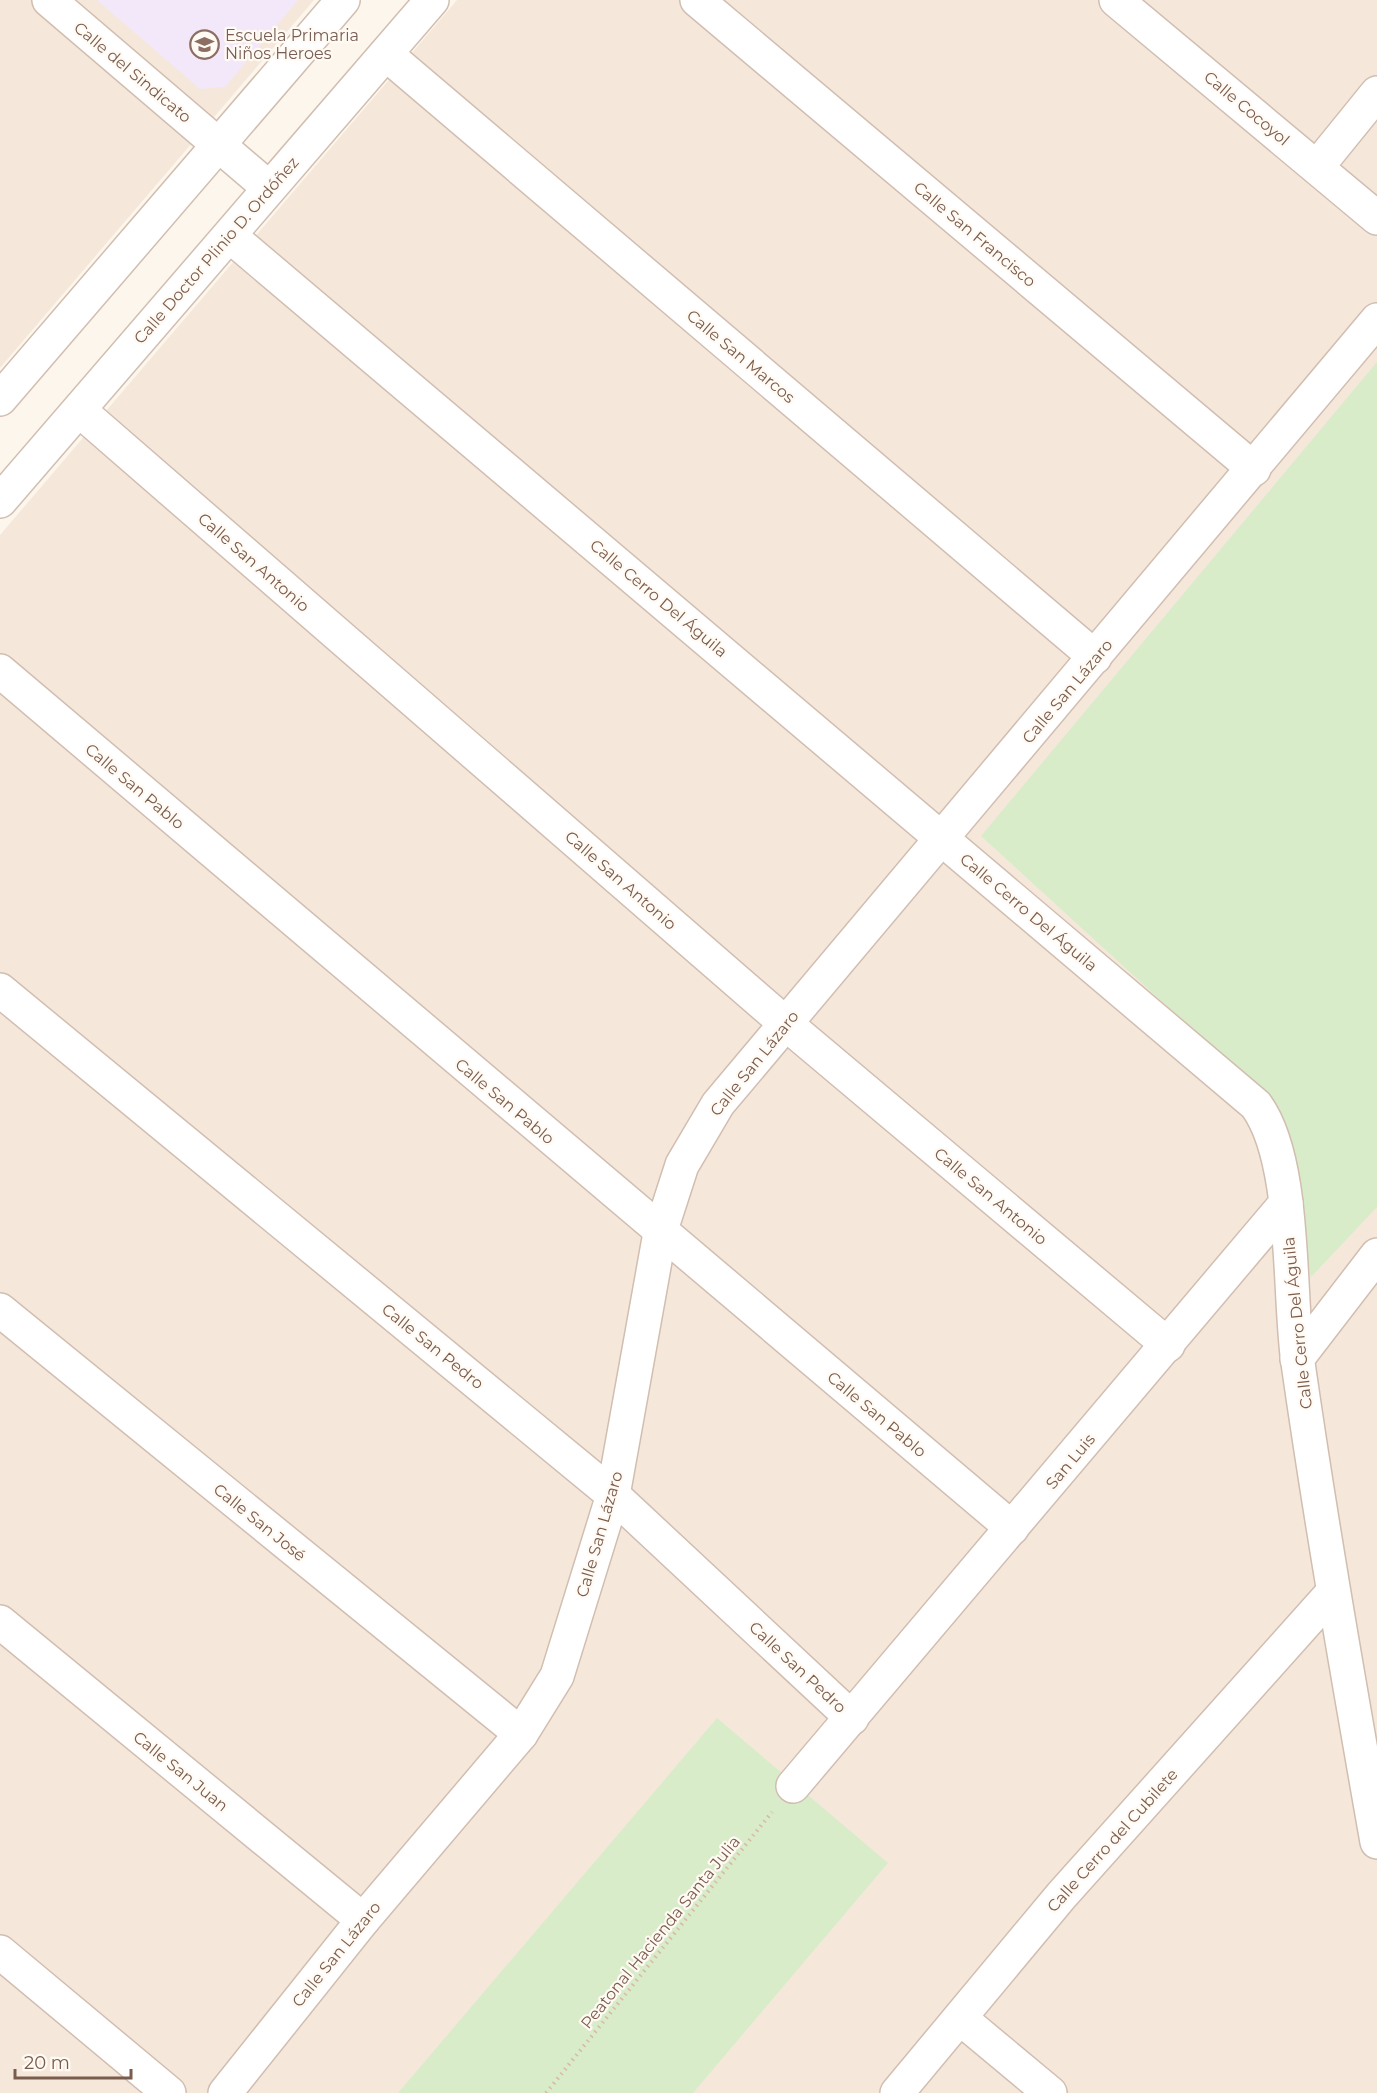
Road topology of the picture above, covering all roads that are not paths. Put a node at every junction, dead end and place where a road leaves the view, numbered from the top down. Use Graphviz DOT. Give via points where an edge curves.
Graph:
graph roads {
  1 [pos="49,0"];
  2 [pos="343,0"];
  3 [pos="432,0"];
  4 [pos="697,0"];
  5 [pos="1116,0"];
  6 [pos="386,54"];
  7 [pos="1377,93"];
  8 [pos="218,143"];
  9 [pos="1317,167"];
  10 [pos="268,188"];
  11 [pos="1377,218"];
  12 [pos="230,236"];
  13 [pos="1377,320"];
  14 [pos="0,399"];
  15 [pos="79,410"];
  16 [pos="1254,469"];
  17 [pos="0,501"];
  18 [pos="1095,657"];
  19 [pos="0,671"];
  20 [pos="942,838"];
  21 [pos="0,990"];
  22 [pos="786,1023"];
  23 [pos="1286,1203"];
  24 [pos="660,1233"];
  25 [pos="1377,1256"];
  26 [pos="0,1310"];
  27 [pos="1168,1345"];
  28 [pos="1297,1359"];
  29 [pos="613,1495"];
  30 [pos="1012,1528"];
  31 [pos="1333,1592"];
  32 [pos="0,1622"];
  33 [pos="852,1718"];
  34 [pos="521,1734"];
  35 [pos="793,1786"];
  36 [pos="1377,1842"];
  37 [pos="363,1920"];
  38 [pos="0,1952"];
  39 [pos="960,2018"];
  40 [pos="169,2093"];
  41 [pos="225,2093"];
  42 [pos="897,2093"];
  43 [pos="1050,2093"];
  1 -- 8 [label="street, Calle del Sindicato"];
  2 -- 8 [label="street"];
  3 -- 6 [label="street, Calle Doctor Plinio D. Ordóñez"];
  4 -- 16 [label="street, Calle San Francisco"];
  5 -- 9 [label="street, Calle Cocoyol"];
  6 -- 10 [label="street, Calle Doctor Plinio D. Ordóñez"];
  6 -- 18 [label="street, Calle San Marcos"];
  7 -- 9 [label="street"];
  8 -- 10 [label="street, Calle del Sindicato"];
  8 -- 14 [label="street"];
  9 -- 11 [label="street, Calle Cocoyol"];
  10 -- 12 [label="street, Calle Doctor Plinio D. Ordóñez"];
  12 -- 15 [label="street, Calle Doctor Plinio D. Ordóñez"];
  12 -- 20 [label="street, Calle Cerro Del Águila"];
  13 -- 16 [label="street, Calle San Lázaro"];
  15 -- 17 [label="street, Calle Doctor Plinio D. Ordóñez"];
  15 -- 22 [label="street, Calle San Antonio"];
  16 -- 18 [label="street, Calle San Lázaro"];
  18 -- 20 [label="street, Calle San Lázaro"];
  19 -- 24 [label="street, Calle San Pablo"];
  20 -- 22 [label="street, Calle San Lázaro"];
  20 -- 23 [label="street, Calle Cerro Del Águila" via="1256,1105 1272,1135"];
  21 -- 29 [label="street, Calle San Pedro"];
  22 -- 24 [label="street, Calle San Lázaro" via="718,1104 682,1165"];
  22 -- 27 [label="street, Calle San Antonio"];
  23 -- 27 [label="street, San Luis"];
  23 -- 28 [label="street, Calle Cerro Del Águila"];
  24 -- 29 [label="street, Calle San Lázaro"];
  24 -- 30 [label="street, Calle San Pablo"];
  25 -- 28 [label="street"];
  26 -- 34 [label="street, Calle San José"];
  27 -- 30 [label="street, San Luis"];
  28 -- 31 [label="street, Calle Cerro Del Águila"];
  29 -- 33 [label="street, Calle San Pedro"];
  29 -- 34 [label="street, Calle San Lázaro" via="557,1676"];
  30 -- 33 [label="street, San Luis"];
  31 -- 36 [label="street, Calle Cerro Del Águila"];
  31 -- 39 [label="street, Calle Cerro del Cubilete" via="1061,1896"];
  32 -- 37 [label="street, Calle San Juan"];
  33 -- 35 [label="street, San Luis"];
  34 -- 37 [label="street, Calle San Lázaro"];
  37 -- 41 [label="street, Calle San Lázaro"];
  38 -- 40 [label="street"];
  39 -- 42 [label="street, Calle Cerro del Cubilete"];
  39 -- 43 [label="street"];
}
